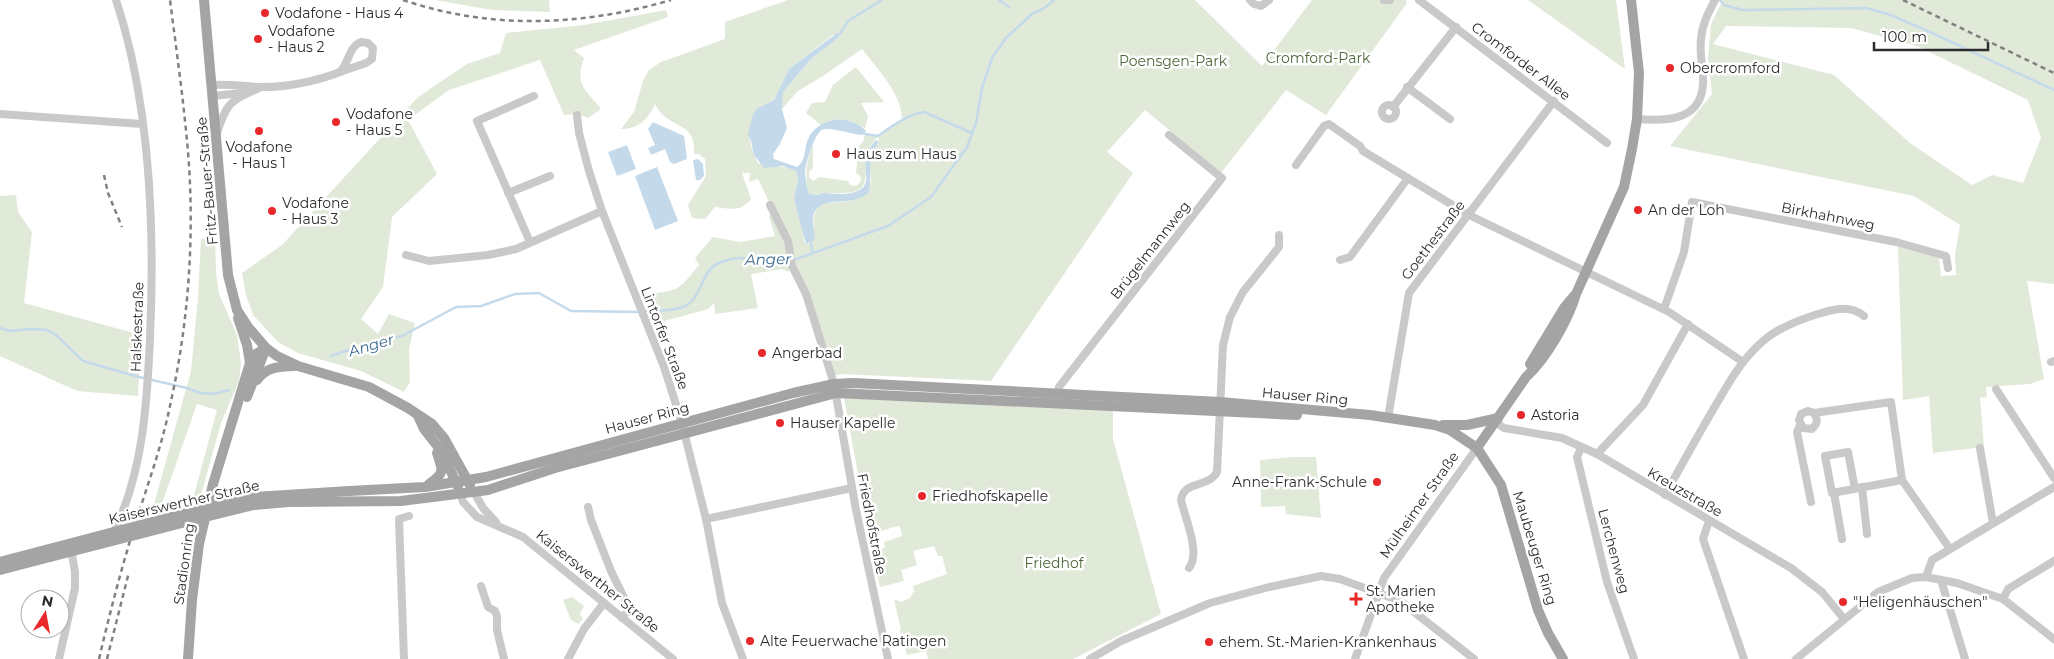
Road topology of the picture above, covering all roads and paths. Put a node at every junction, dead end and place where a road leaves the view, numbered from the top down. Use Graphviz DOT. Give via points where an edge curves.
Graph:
graph roads {
  1 [pos="116,0"];
  2 [pos="204,0"];
  3 [pos="1250,0"];
  4 [pos="1269,0"];
  5 [pos="1384,0"];
  6 [pos="1390,0"];
  7 [pos="1419,0"];
  8 [pos="1631,0"];
  9 [pos="1714,0"];
  10 [pos="1456,27"];
  11 [pos="340,72"];
  12 [pos="212,85"];
  13 [pos="260,87"];
  14 [pos="1407,87"];
  15 [pos="248,92"];
  16 [pos="214,96"];
  17 [pos="534,96"];
  18 [pos="1554,101"];
  19 [pos="1393,106"];
  20 [pos="0,114"];
  21 [pos="577,115"];
  22 [pos="1450,119"];
  23 [pos="1637,119"];
  24 [pos="142,124"];
  25 [pos="217,134"];
  26 [pos="1170,135"];
  27 [pos="1607,143"];
  28 [pos="1296,164"];
  29 [pos="550,176"];
  30 [pos="1408,178"];
  31 [pos="508,193"];
  32 [pos="770,205"];
  33 [pos="602,211"];
  34 [pos="1469,214"];
  35 [pos="1279,234"];
  36 [pos="530,242"];
  37 [pos="406,255"];
  38 [pos="1340,260"];
  39 [pos="1948,268"];
  40 [pos="1586,272"];
  41 [pos="1664,309"];
  42 [pos="236,310"];
  43 [pos="1864,316"];
  44 [pos="1688,324"];
  45 [pos="266,348"];
  46 [pos="1744,362"];
  47 [pos="250,363"];
  48 [pos="298,366"];
  49 [pos="835,388"];
  50 [pos="1996,389"];
  51 [pos="1057,392"];
  52 [pos="246,398"];
  53 [pos="1055,403"];
  54 [pos="1220,407"];
  55 [pos="1814,413"];
  56 [pos="418,416"];
  57 [pos="234,417"];
  58 [pos="1388,418"];
  59 [pos="1496,420"];
  60 [pos="1435,425"];
  61 [pos="1800,425"];
  62 [pos="684,428"];
  63 [pos="433,440"];
  64 [pos="1477,448"];
  65 [pos="1581,448"];
  66 [pos="1980,448"];
  67 [pos="1596,454"];
  68 [pos="2054,478"];
  69 [pos="468,480"];
  70 [pos="1902,480"];
  71 [pos="456,482"];
  72 [pos="425,487"];
  73 [pos="2054,487"];
  74 [pos="852,488"];
  75 [pos="1858,488"];
  76 [pos="474,492"];
  77 [pos="1834,493"];
  78 [pos="460,495"];
  79 [pos="1665,495"];
  80 [pos="1811,502"];
  81 [pos="588,507"];
  82 [pos="409,516"];
  83 [pos="706,519"];
  84 [pos="1709,521"];
  85 [pos="1993,523"];
  86 [pos="504,528"];
  87 [pos="1867,534"];
  88 [pos="1842,539"];
  89 [pos="71,549"];
  90 [pos="1950,549"];
  91 [pos="2054,560"];
  92 [pos="0,562"];
  93 [pos="1189,568"];
  94 [pos="0,569"];
  95 [pos="1926,577"];
  96 [pos="1941,580"];
  97 [pos="481,586"];
  98 [pos="1269,587"];
  99 [pos="1379,592"];
  100 [pos="1262,594"];
  101 [pos="2003,599"];
  102 [pos="604,603"];
  103 [pos="622,618"];
  104 [pos="1844,619"];
  105 [pos="2054,639"];
  106 [pos="59,659"];
  107 [pos="188,659"];
  108 [pos="404,659"];
  109 [pos="504,659"];
  110 [pos="568,659"];
  111 [pos="673,659"];
  112 [pos="743,659"];
  113 [pos="888,659"];
  114 [pos="1090,659"];
  115 [pos="1354,659"];
  116 [pos="1474,659"];
  117 [pos="1563,659"];
  118 [pos="1634,659"];
  119 [pos="1744,659"];
  120 [pos="1796,659"];
  121 [pos="1965,659"];
  1 -- 24 [label="street, Halskestraße" via="132,61"];
  2 -- 12 [label="main road, Fritz-Bauer-Straße"];
  3 -- 4 [label="street" via="1261,6"];
  5 -- 6 [label="street"];
  7 -- 10 [label="street, Cromforder Allee"];
  8 -- 23 [label="main road, Mülheimer Straße" via="1639,73"];
  9 -- 23 [label="street" via="1701,34 1703,84 1700,98 1690,110 1675,119"];
  10 -- 14 [label="street"];
  10 -- 18 [label="street, Cromforder Allee"];
  11 -- 11 [label="street" via="370,61 374,52 371,46 362,42 355,45"];
  11 -- 13 [label="street" via="319,80"];
  12 -- 13 [label="street"];
  12 -- 16 [label="main road, Fritz-Bauer-Straße"];
  13 -- 15 [label="street"];
  14 -- 19 [label="street"];
  14 -- 22 [label="street"];
  15 -- 16 [label="street"];
  15 -- 25 [label="street" via="229,104"];
  16 -- 25 [label="main road, Fritz-Bauer-Straße"];
  17 -- 31 [label="street" via="476,121"];
  18 -- 27 [label="street, Cromforder Allee"];
  18 -- 34 [label="street, Goethestraße"];
  20 -- 24 [label="street"];
  21 -- 33 [label="street, Lintorfer Straße" via="588,172"];
  23 -- 40 [label="main road, Mülheimer Straße" via="1624,188"];
  24 -- 89 [label="street, Halskestraße" via="149,187 152,270 143,437 122,517 111,539"];
  25 -- 42 [label="main road, Fritz-Bauer-Straße" via="228,276"];
  26 -- 51 [label="street, Brügelmannweg" via="1222,178"];
  28 -- 30 [label="street" via="1324,126 1329,124 1363,151"];
  29 -- 31 [label="street"];
  30 -- 34 [label="street"];
  30 -- 38 [label="street" via="1350,256"];
  31 -- 36 [label="street"];
  32 -- 49 [label="street, Friedhofstraße" via="788,241 792,266 806,294"];
  33 -- 36 [label="street"];
  33 -- 62 [label="street, Lintorfer Straße"];
  34 -- 40 [label="street"];
  34 -- 58 [label="street, Goethestraße" via="1409,293"];
  35 -- 54 [label="street" via="1279,247 1243,292 1230,317 1223,345"];
  36 -- 37 [label="street" via="516,249 488,255 429,261"];
  39 -- 41 [label="street, Birkhahnweg" via="1946,256 1896,242 1692,202 1684,252"];
  40 -- 41 [label="street"];
  40 -- 59 [label="main road, Mülheimer Straße" via="1576,294 1530,364 1526,377"];
  41 -- 44 [label="street"];
  42 -- 45 [label="main road, Fritz-Bauer-Straße"];
  42 -- 47 [label="main road"];
  43 -- 46 [label="street" via="1852,308 1843,308 1805,318 1764,340"];
  44 -- 46 [label="street"];
  44 -- 67 [label="street" via="1643,405"];
  45 -- 47 [label="main road"];
  45 -- 48 [label="main road, Fritz-Bauer-Straße"];
  45 -- 52 [label="main road, Stadionring"];
  46 -- 79 [label="street" via="1730,380"];
  47 -- 57 [label="main road, Stadionring"];
  48 -- 52 [label="main road" via="264,371"];
  48 -- 56 [label="main road" via="368,387"];
  49 -- 51 [label="main road, Hauser Ring" via="853,383"];
  49 -- 53 [label="main road, Hauser Ring"];
  49 -- 62 [label="main road, Hauser Ring" via="793,393"];
  49 -- 74 [label="street, Friedhofstraße"];
  50 -- 68 [label="street"];
  51 -- 53 [label="street"];
  51 -- 54 [label="main road, Hauser Ring"];
  52 -- 57 [label="main road, Stadionring"];
  53 -- 54 [label="main road, Hauser Ring"];
  54 -- 58 [label="main road, Hauser Ring"];
  54 -- 93 [label="street" via="1217,472 1210,480 1188,488 1182,494 1195,551"];
  55 -- 61 [label="street" via="1801,414"];
  55 -- 61 [label="street" via="1817,419 1812,429 1807,430"];
  55 -- 70 [label="street" via="1891,402"];
  56 -- 63 [label="main road"];
  56 -- 69 [label="main road" via="432,424 444,438"];
  57 -- 107 [label="main road, Stadionring" via="199,544"];
  58 -- 60 [label="main road, Hauser Ring"];
  59 -- 60 [label="main road, Hauser Ring" via="1467,425"];
  59 -- 64 [label="main road, Mülheimer Straße"];
  59 -- 65 [label="street, Kreuzstraße" via="1504,428 1562,438"];
  60 -- 64 [label="main road, Hauser Ring" via="1450,430"];
  61 -- 80 [label="street" via="1797,432"];
  62 -- 69 [label="main road, Hauser Ring"];
  62 -- 76 [label="main road, Hauser Ring" via="520,481"];
  62 -- 83 [label="street, Lintorfer Straße"];
  63 -- 71 [label="main road"];
  63 -- 72 [label="main road" via="442,470 440,476"];
  64 -- 99 [label="street, Mülheimer Straße" via="1384,578"];
  64 -- 117 [label="main road, Maubeuger Ring" via="1501,485 1536,603"];
  65 -- 67 [label="street, Kreuzstraße"];
  65 -- 118 [label="street, Lerchenweg" via="1577,457 1607,582"];
  66 -- 85 [label="street"];
  67 -- 79 [label="street, Kreuzstraße"];
  69 -- 71 [label="main road, Kaiserswerther Straße"];
  69 -- 76 [label="main road"];
  70 -- 75 [label="street"];
  70 -- 90 [label="street"];
  71 -- 72 [label="main road, Kaiserswerther Straße"];
  71 -- 78 [label="main road"];
  72 -- 92 [label="main road, Kaiserswerther Straße, bridge" via="253,497"];
  73 -- 85 [label="street"];
  74 -- 83 [label="street"];
  74 -- 113 [label="street, Friedhofstraße"];
  75 -- 77 [label="street"];
  75 -- 77 [label="street" via="1848,452 1825,456"];
  75 -- 87 [label="street"];
  76 -- 78 [label="main road, Kaiserswerther Straße"];
  76 -- 86 [label="street, Kaiserswerther Straße" via="489,516"];
  77 -- 88 [label="street"];
  78 -- 86 [label="street, Kaiserswerther Straße" via="478,517"];
  78 -- 94 [label="main road, Kaiserswerther Straße, bridge" via="401,501 289,502 254,506"];
  79 -- 84 [label="street, Kreuzstraße"];
  81 -- 103 [label="street" via="611,571 628,604"];
  82 -- 108 [label="street" via="399,519"];
  83 -- 112 [label="street, Lintorfer Straße" via="722,603"];
  84 -- 104 [label="street, Kreuzstraße" via="1791,568 1822,592"];
  84 -- 119 [label="street" via="1703,535 1704,546"];
  85 -- 90 [label="street"];
  86 -- 102 [label="street, Kaiserswerther Straße" via="523,537"];
  89 -- 94 [label="street, Halskestraße"];
  89 -- 106 [label="street" via="76,572 75,588"];
  90 -- 95 [label="street" via="1932,560"];
  91 -- 101 [label="street" via="2008,589"];
  95 -- 96 [label="street"];
  95 -- 104 [label="street" via="1912,578 1878,592"];
  96 -- 101 [label="street"];
  96 -- 121 [label="street"];
  97 -- 109 [label="street" via="488,607 497,616"];
  98 -- 99 [label="street" via="1326,576"];
  98 -- 100 [label="street"];
  98 -- 114 [label="street" via="1169,619"];
  99 -- 115 [label="street, Mülheimer Straße"];
  99 -- 116 [label="street" via="1408,606"];
  101 -- 105 [label="street"];
  102 -- 103 [label="street, Kaiserswerther Straße"];
  102 -- 110 [label="street"];
  103 -- 111 [label="street, Kaiserswerther Straße"];
  104 -- 120 [label="street"];
}
